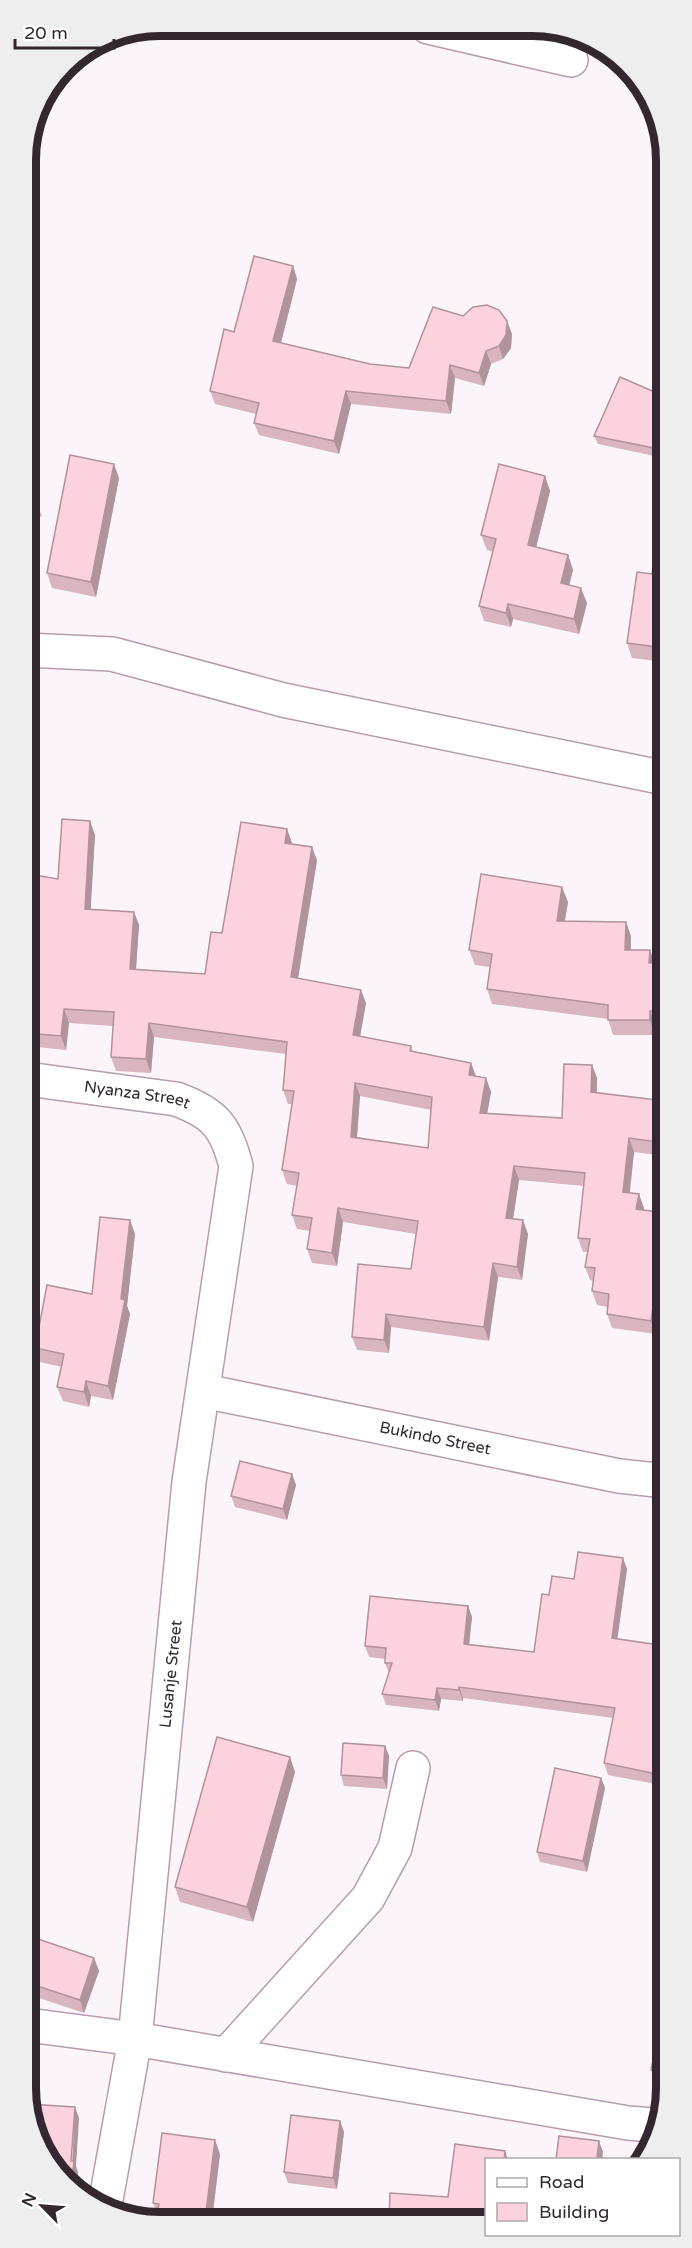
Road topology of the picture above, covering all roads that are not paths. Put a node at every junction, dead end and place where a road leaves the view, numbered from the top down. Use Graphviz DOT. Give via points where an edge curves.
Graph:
graph roads {
  1 [pos="467,36"];
  2 [pos="571,60"];
  3 [pos="36,650"];
  4 [pos="656,776"];
  5 [pos="36,1080"];
  6 [pos="230,1143"];
  7 [pos="204,1391"];
  8 [pos="656,1480"];
  9 [pos="413,1768"];
  10 [pos="36,2026"];
  11 [pos="135,2039"];
  12 [pos="226,2055"];
  13 [pos="642,2132"];
  14 [pos="106,2199"];
  1 -- 2 [label="street"];
  3 -- 4 [label="street" via="112,654 283,700"];
  5 -- 6 [label="street, Nyanza Street" via="176,1099 199,1107 217,1123"];
  6 -- 7 [label="street, Lusanje Street" via="236,1166 234,1191"];
  7 -- 8 [label="street, Bukindo Street" via="619,1476"];
  7 -- 11 [label="street, Lusanje Street" via="189,1482"];
  9 -- 12 [label="street" via="395,1848 368,1898"];
  10 -- 11 [label="street"];
  11 -- 12 [label="street"];
  11 -- 14 [label="street, Lusanje Street"];
  12 -- 13 [label="street"];
}
